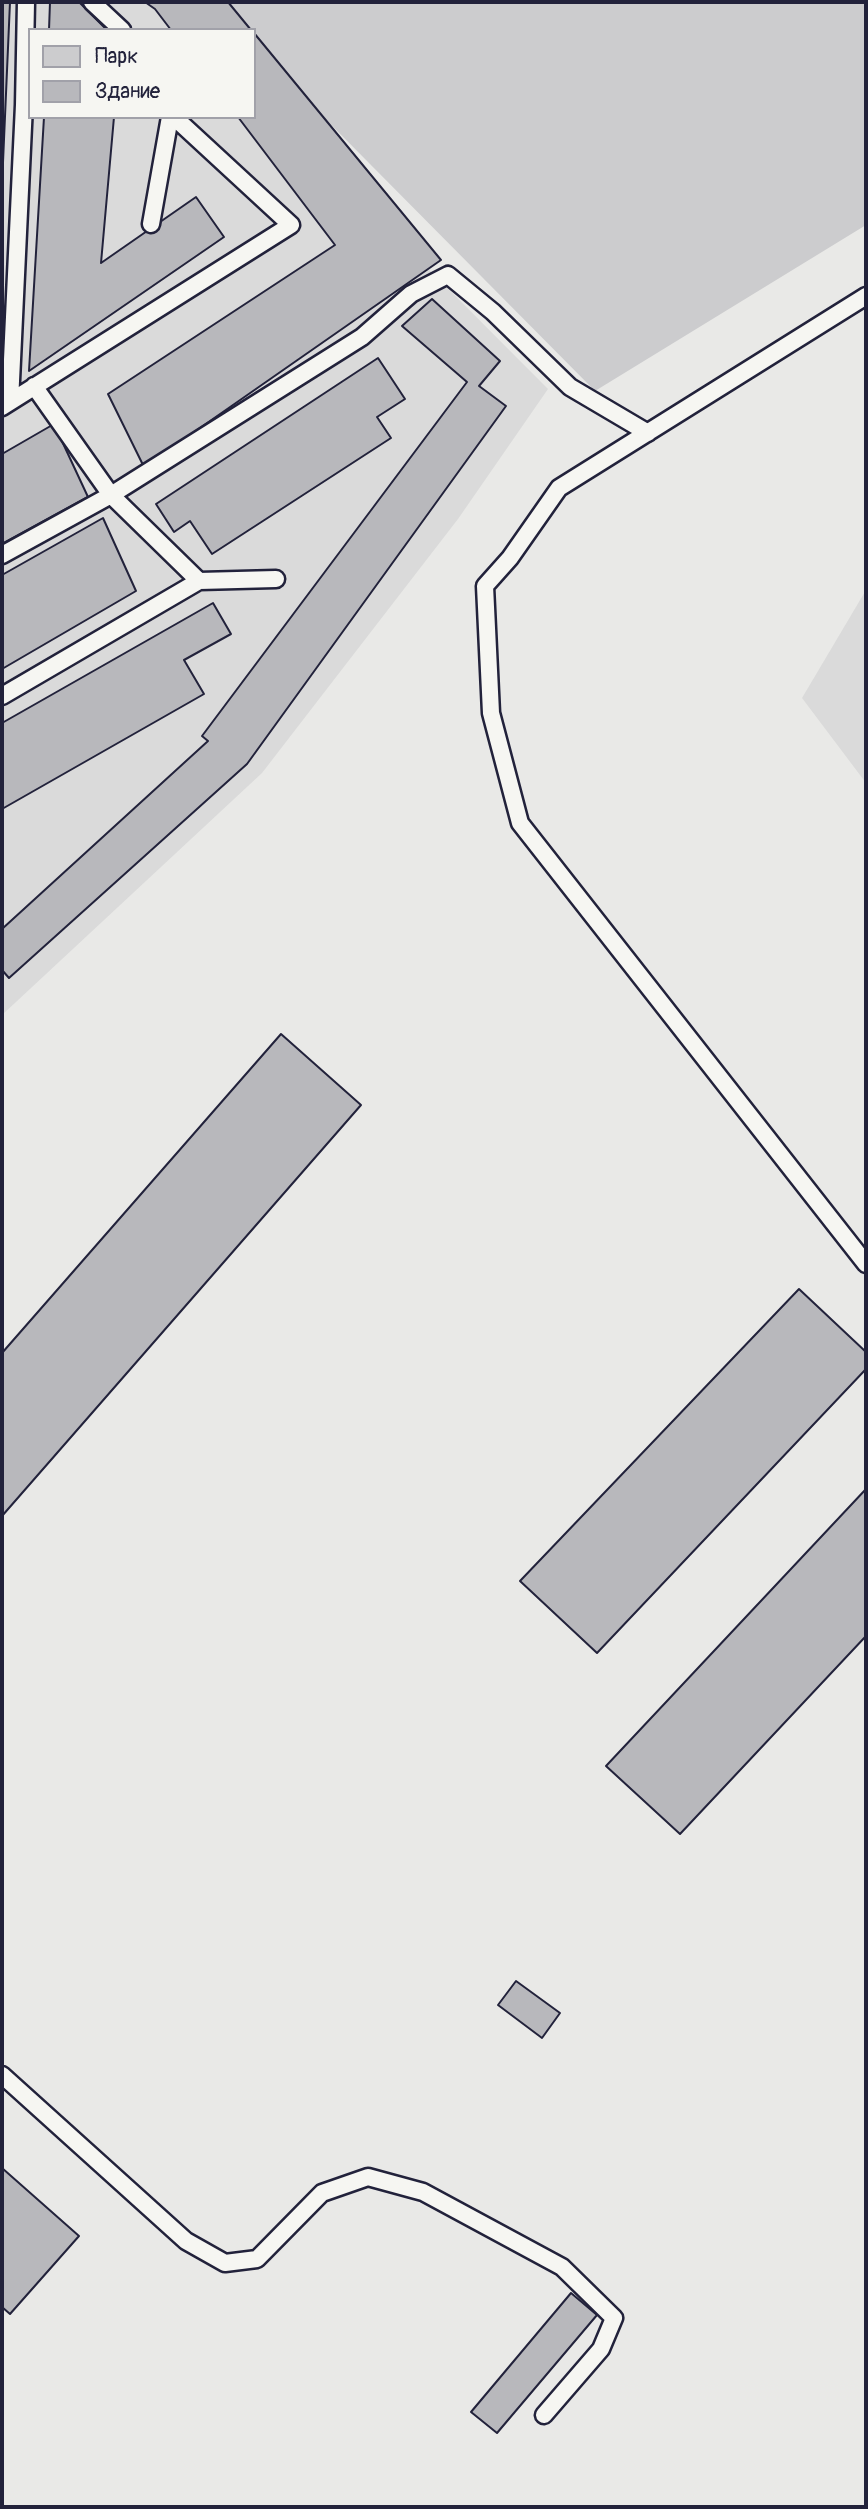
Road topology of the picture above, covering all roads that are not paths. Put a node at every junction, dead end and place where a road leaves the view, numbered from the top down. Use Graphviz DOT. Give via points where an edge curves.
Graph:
graph roads {
  1 [pos="26,2"];
  2 [pos="92,2"];
  3 [pos="120,28"];
  4 [pos="172,119"];
  5 [pos="174,119"];
  6 [pos="151,224"];
  7 [pos="866,296"];
  8 [pos="34,386"];
  9 [pos="6,405"];
  10 [pos="648,433"];
  11 [pos="111,495"];
  12 [pos="2,555"];
  13 [pos="276,579"];
  14 [pos="199,580"];
  15 [pos="2,696"];
  16 [pos="866,1264"];
  17 [pos="2,2074"];
  18 [pos="544,2415"];
  1 -- 9 [label="lane"];
  2 -- 3 [label="lane"];
  4 -- 6 [label="lane"];
  5 -- 8 [label="lane" via="291,225"];
  7 -- 10 [label="lane"];
  8 -- 9 [label="lane"];
  8 -- 11 [label="lane"];
  10 -- 11 [label="lane" via="570,387 448,275 411,294 362,337"];
  10 -- 16 [label="lane" via="559,488 485,586 494,725 520,822"];
  11 -- 12 [label="lane"];
  11 -- 14 [label="lane"];
  13 -- 14 [label="lane"];
  14 -- 15 [label="lane"];
  17 -- 18 [label="lane" via="186,2241 225,2263 257,2259 323,2193 368,2177 423,2192 562,2267 614,2319 601,2349"];
}
